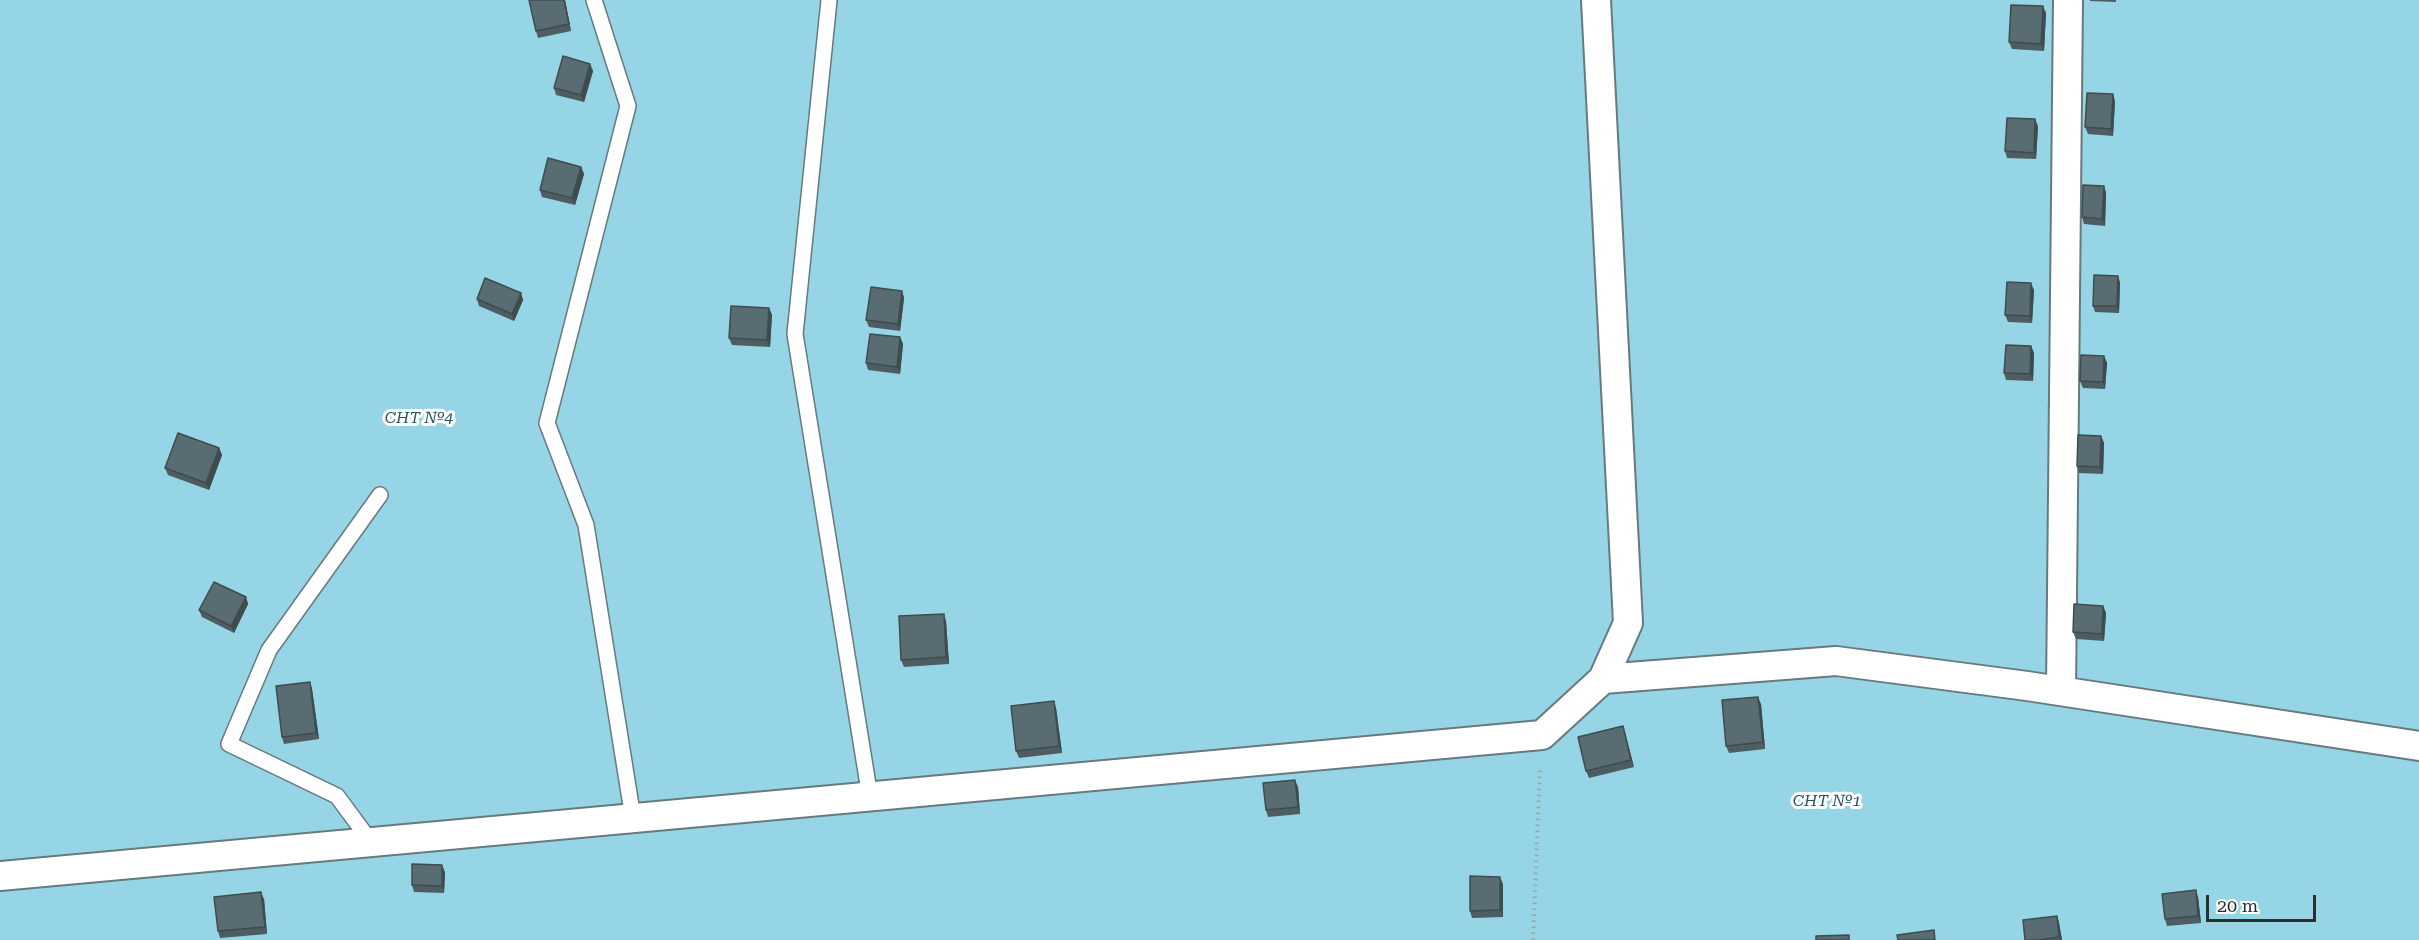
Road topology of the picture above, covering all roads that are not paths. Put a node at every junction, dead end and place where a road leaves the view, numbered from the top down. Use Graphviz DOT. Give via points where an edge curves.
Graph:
graph roads {
  1 [pos="594,0"];
  2 [pos="829,0"];
  3 [pos="1596,0"];
  4 [pos="2068,0"];
  5 [pos="380,495"];
  6 [pos="1603,680"];
  7 [pos="2061,691"];
  8 [pos="2419,746"];
  9 [pos="870,797"];
  10 [pos="633,818"];
  11 [pos="371,842"];
  12 [pos="0,876"];
  1 -- 10 [label="lane" via="628,106 547,423 586,525"];
  2 -- 9 [label="lane" via="795,334"];
  3 -- 6 [label="street" via="1628,623"];
  4 -- 7 [label="street"];
  5 -- 11 [label="lane" via="269,650 229,744 337,796"];
  6 -- 7 [label="street" via="1836,662"];
  6 -- 9 [label="street" via="1542,735"];
  7 -- 8 [label="street"];
  9 -- 10 [label="street"];
  10 -- 11 [label="street"];
  11 -- 12 [label="street"];
}
